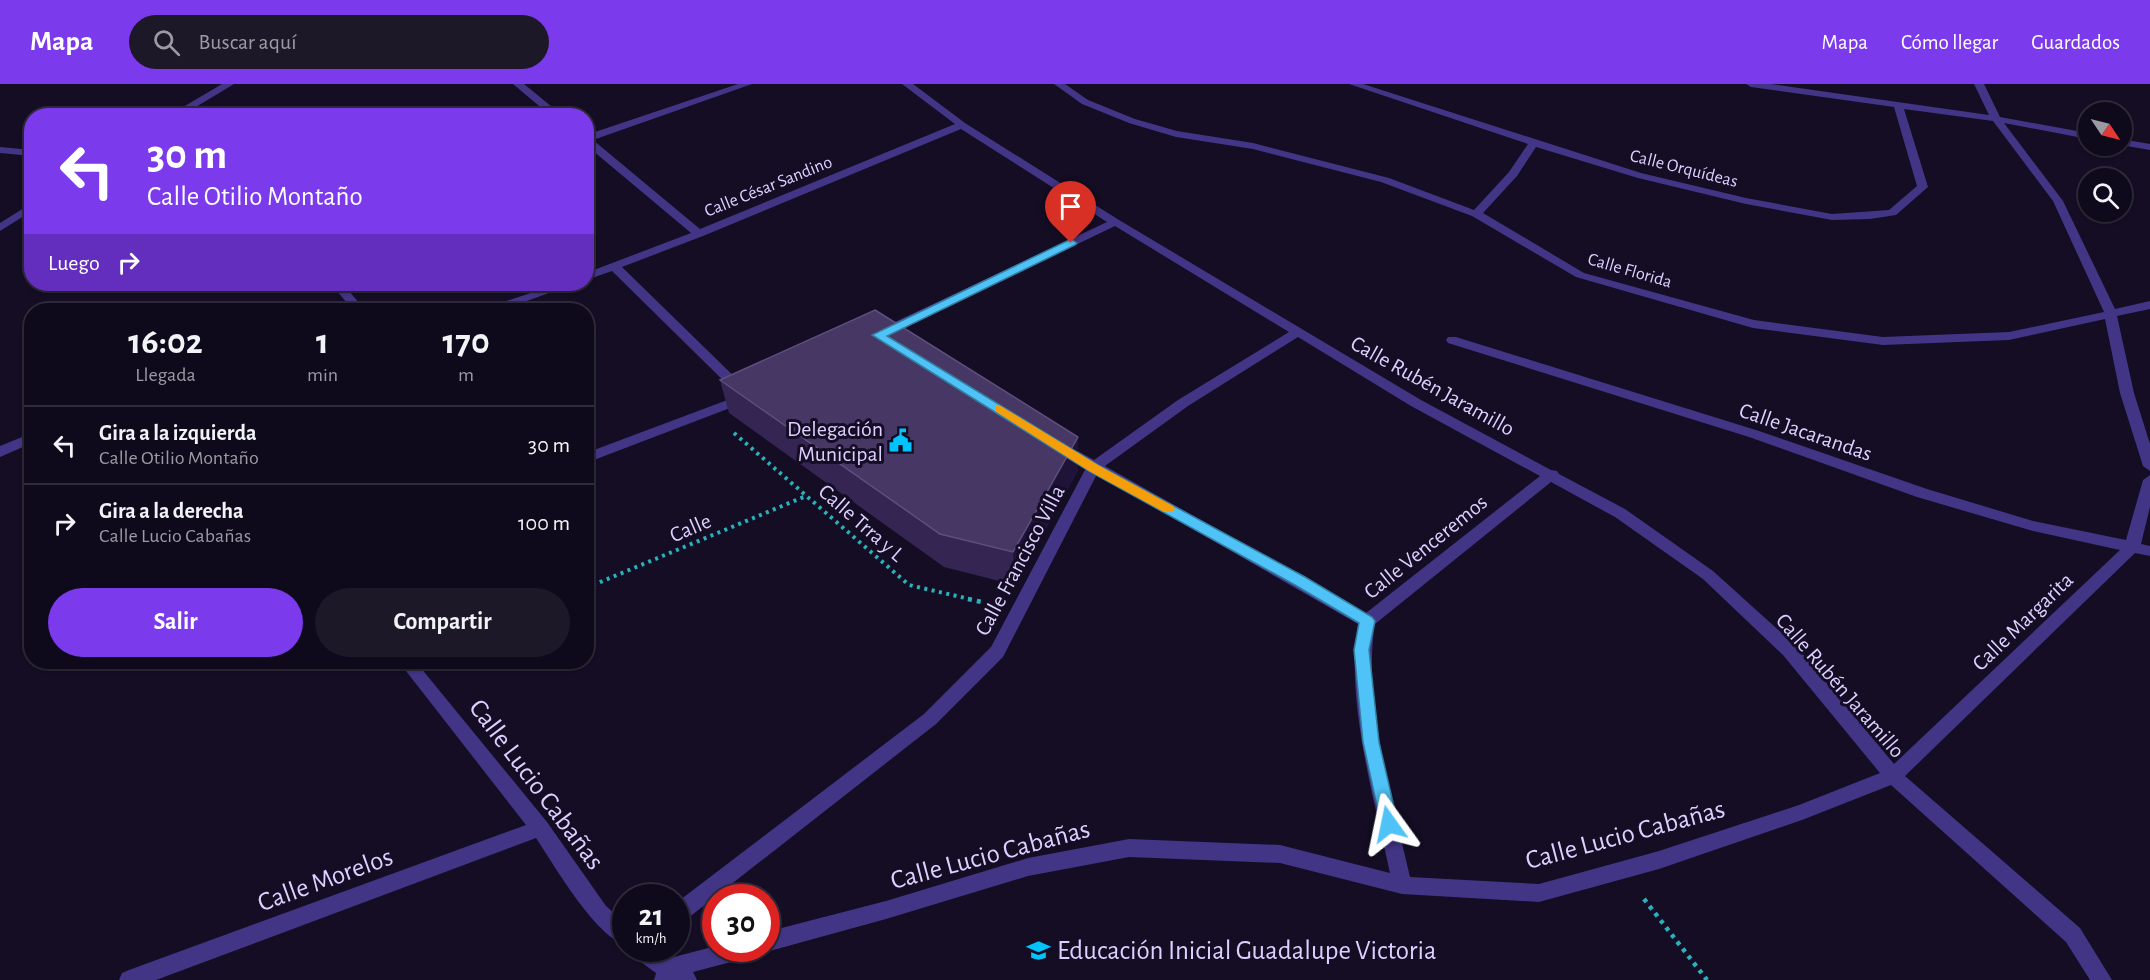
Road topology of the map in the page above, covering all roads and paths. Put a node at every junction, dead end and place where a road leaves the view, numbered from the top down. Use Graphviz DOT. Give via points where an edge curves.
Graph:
graph roads {
  1 [pos="229,84"];
  2 [pos="518,84"];
  3 [pos="747,84"];
  4 [pos="907,84"];
  5 [pos="1059,84"];
  6 [pos="1354,84"];
  7 [pos="1751,84"];
  8 [pos="1978,84"];
  9 [pos="1898,106"];
  10 [pos="187,108"];
  11 [pos="548,108"];
  12 [pos="1996,119"];
  13 [pos="962,125"];
  14 [pos="2078,134"];
  15 [pos="594,137"];
  16 [pos="1534,143"];
  17 [pos="2132,144"];
  18 [pos="594,145"];
  19 [pos="2150,147"];
  20 [pos="0,150"];
  21 [pos="24,152"];
  22 [pos="24,212"];
  23 [pos="1476,214"];
  24 [pos="1114,222"];
  25 [pos="0,228"];
  26 [pos="699,234"];
  27 [pos="615,267"];
  28 [pos="594,274"];
  29 [pos="343,291"];
  30 [pos="548,291"];
  31 [pos="352,303"];
  32 [pos="512,303"];
  33 [pos="2150,305"];
  34 [pos="2110,312"];
  35 [pos="1298,332"];
  36 [pos="1452,340"];
  37 [pos="894,344"];
  38 [pos="709,411"];
  39 [pos="24,441"];
  40 [pos="1054,443"];
  41 [pos="0,452"];
  42 [pos="594,455"];
  43 [pos="2150,466"];
  44 [pos="1093,468"];
  45 [pos="1552,474"];
  46 [pos="2150,480"];
  47 [pos="806,496"];
  48 [pos="2132,547"];
  49 [pos="2150,551"];
  50 [pos="594,585"];
  51 [pos="1018,610"];
  52 [pos="1367,621"];
  53 [pos="413,669"];
  54 [pos="1893,776"];
  55 [pos="540,828"];
  56 [pos="1622,870"];
  57 [pos="1402,885"];
  58 [pos="690,904"];
  59 [pos="612,925"];
  60 [pos="780,938"];
  61 [pos="653,962"];
  62 [pos="703,962"];
  63 [pos="666,974"];
  64 [pos="129,980"];
  65 [pos="687,980"];
  66 [pos="1707,980"];
  67 [pos="2102,980"];
  1 -- 10 [label="street"];
  2 -- 11 [label="street"];
  3 -- 15 [label="street"];
  4 -- 13 [label="street, Calle Rubén Jaramillo"];
  5 -- 23 [label="street, Calle Florida" via="1085,102 1132,121 1176,134 1254,146 1385,180"];
  6 -- 16 [label="street, Calle Orquídeas"];
  7 -- 9 [label="street"];
  8 -- 12 [label="street"];
  9 -- 12 [label="street"];
  9 -- 16 [label="street, Calle Orquídeas" via="1923,187 1892,213 1870,216 1832,217 1746,201 1638,175"];
  12 -- 14 [label="street"];
  12 -- 34 [label="street" via="2058,201"];
  13 -- 24 [label="street, Calle Rubén Jaramillo"];
  13 -- 26 [label="street, Calle César Sandino"];
  16 -- 23 [label="street" via="1513,174"];
  17 -- 19 [label="street"];
  18 -- 26 [label="street"];
  20 -- 21 [label="street"];
  22 -- 25 [label="street"];
  23 -- 34 [label="street, Calle Florida" via="1580,275 1754,324 1883,341 2009,336"];
  24 -- 35 [label="street, Calle Rubén Jaramillo"];
  24 -- 37 [label="street" via="873,338"];
  26 -- 27 [label="street, Calle César Sandino"];
  27 -- 28 [label="street, Calle César Sandino"];
  27 -- 38 [label="street" via="752,394"];
  29 -- 31 [label="street"];
  30 -- 32 [label="street"];
  33 -- 34 [label="street, Calle Florida"];
  34 -- 43 [label="street" via="2127,393"];
  35 -- 44 [label="street, Calle Francisco Villa" via="1183,403"];
  35 -- 45 [label="street, Calle Rubén Jaramillo" via="1416,403"];
  36 -- 48 [label="street, Calle Jacarandas" via="1754,434 1922,493 2032,526"];
  38 -- 42 [label="street"];
  38 -- 47 [label="path, Calle Trra y L"];
  39 -- 41 [label="street"];
  40 -- 44 [label="street"];
  44 -- 51 [label="street, Calle Francisco Villa"];
  44 -- 52 [label="street"];
  45 -- 52 [label="street, Calle Venceremos"];
  45 -- 54 [label="street, Calle Rubén Jaramillo" via="1620,513 1708,575 1789,650"];
  46 -- 48 [label="street"];
  47 -- 50 [label="path, Calle"];
  47 -- 51 [label="path, Calle Trra y L" via="909,585"];
  48 -- 49 [label="street, Calle Jacarandas"];
  48 -- 54 [label="street, Calle Margarita"];
  51 -- 58 [label="street, Calle Francisco Villa" via="997,652 930,719"];
  52 -- 57 [label="street, Calle Venceremos" via="1362,650 1371,742"];
  53 -- 55 [label="street, Calle Lucio Cabañas"];
  54 -- 56 [label="street, Calle Lucio Cabañas" via="1802,812"];
  54 -- 67 [label="street, Calle Rubén Jaramillo" via="2073,936"];
  55 -- 59 [label="street, Calle Lucio Cabañas" via="599,913"];
  55 -- 64 [label="street, Calle Morelos"];
  56 -- 57 [label="street, Calle Lucio Cabañas" via="1539,893"];
  56 -- 66 [label="path"];
  57 -- 60 [label="street, Calle Lucio Cabañas" via="1280,854 1129,848 1028,867"];
  61 -- 63 [label="street"];
  62 -- 63 [label="street"];
  63 -- 65 [label="street"];
}
